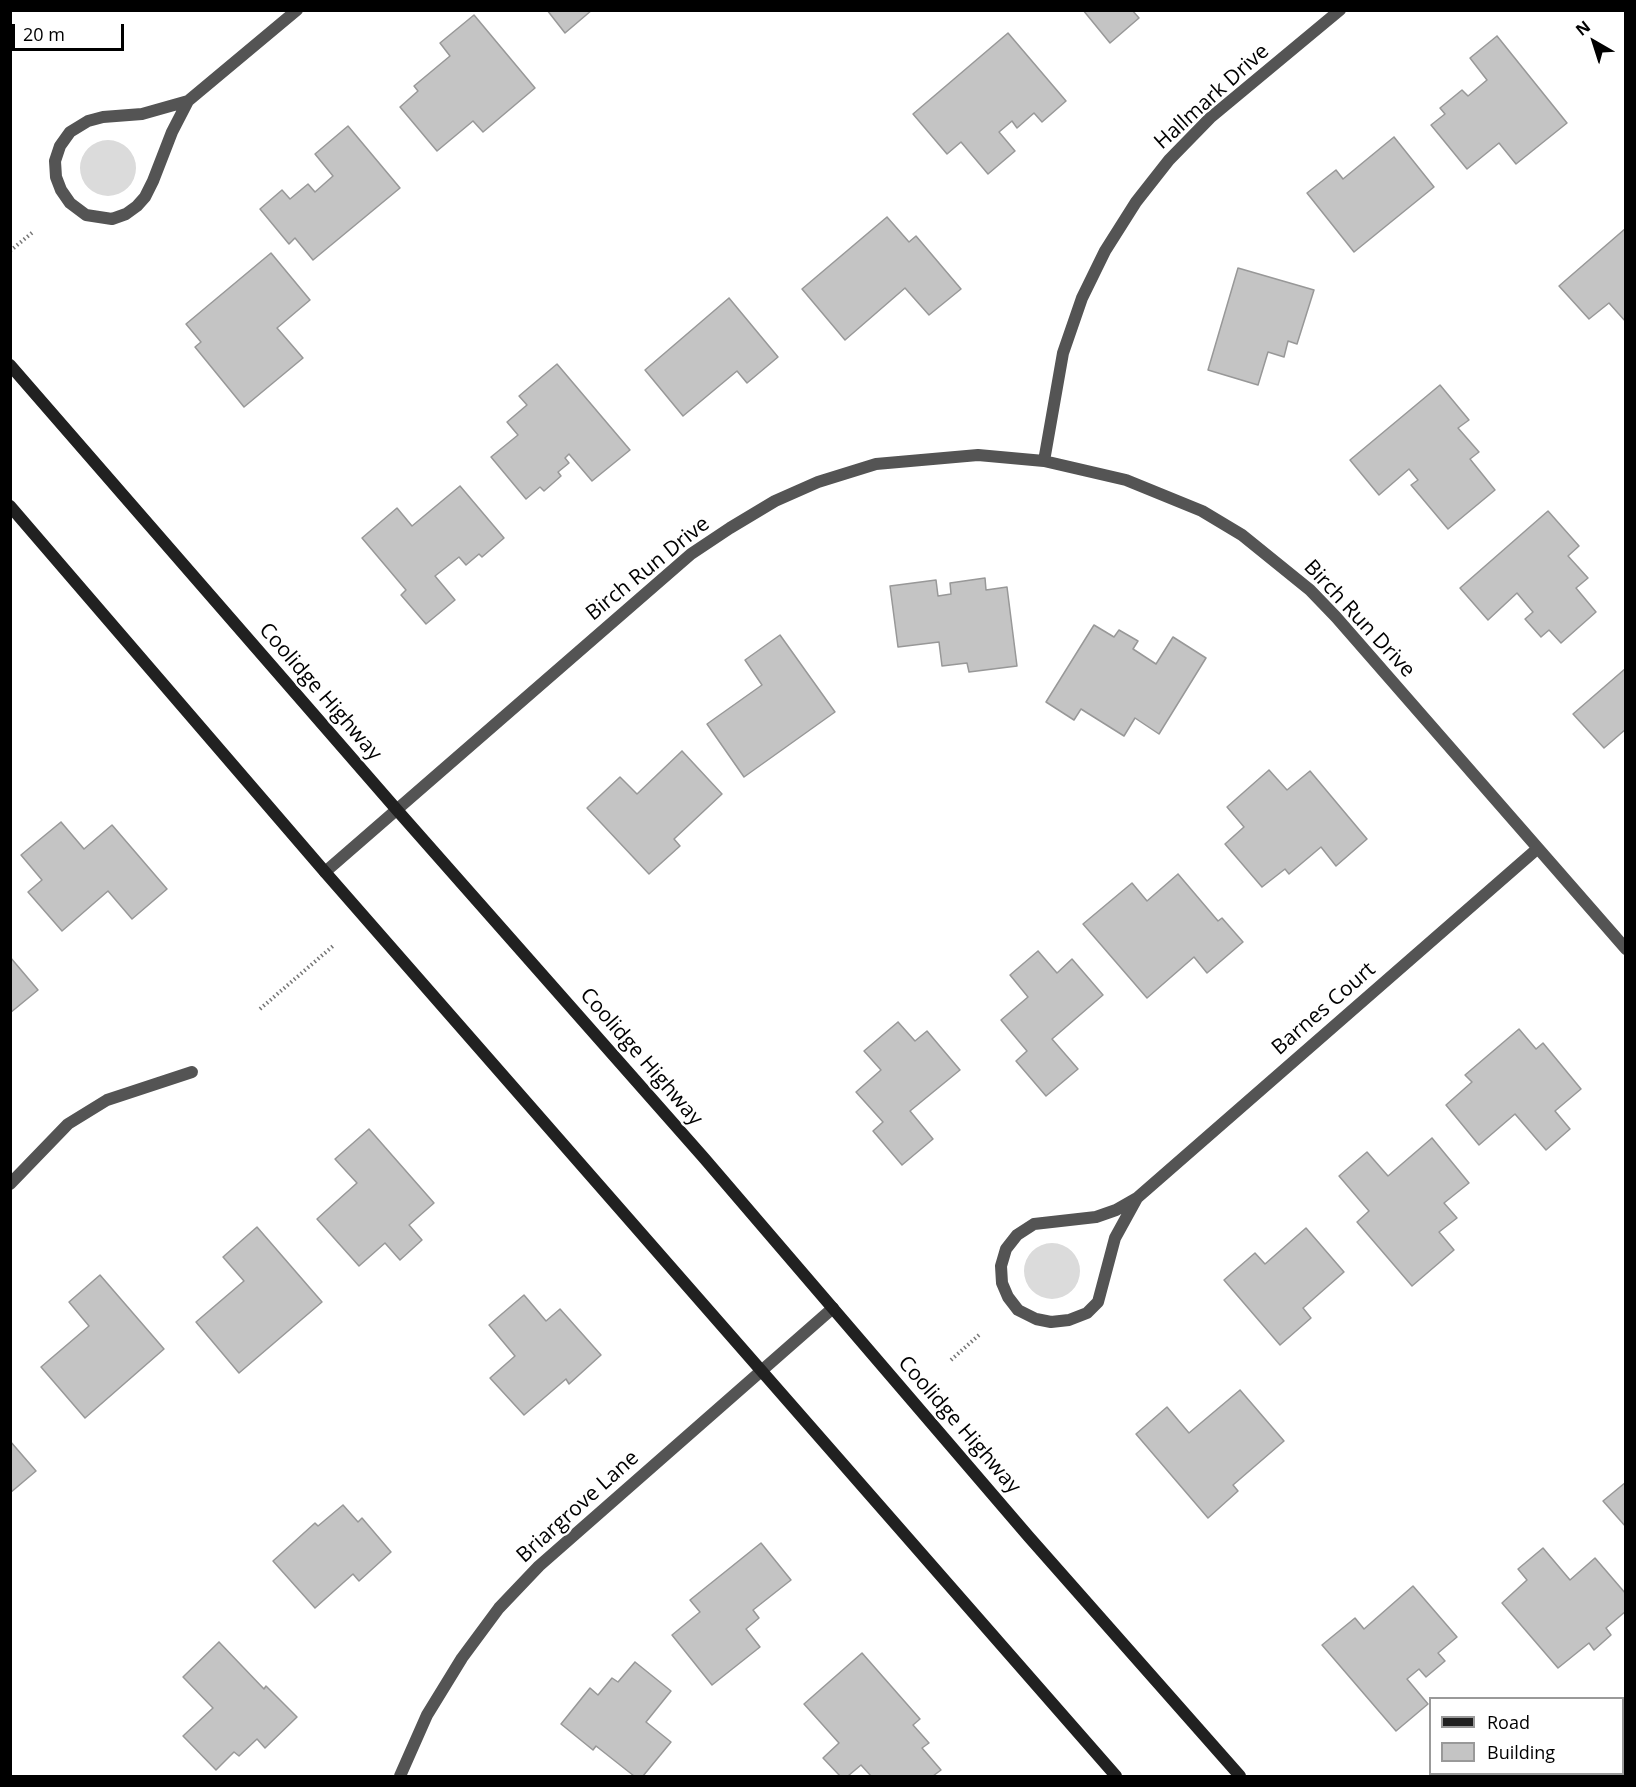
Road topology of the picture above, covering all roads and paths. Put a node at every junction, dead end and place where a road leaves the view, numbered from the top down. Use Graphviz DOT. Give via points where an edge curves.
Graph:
graph roads {
  1 [pos="297,10"];
  2 [pos="1340,10"];
  3 [pos="188,101"];
  4 [pos="33,232"];
  5 [pos="10,251"];
  6 [pos="10,365"];
  7 [pos="1044,461"];
  8 [pos="10,506"];
  9 [pos="397,810"];
  10 [pos="1537,849"];
  11 [pos="325,872"];
  12 [pos="333,946"];
  13 [pos="1626,949"];
  14 [pos="260,1009"];
  15 [pos="192,1072"];
  16 [pos="10,1184"];
  17 [pos="1137,1198"];
  18 [pos="833,1308"];
  19 [pos="979,1335"];
  20 [pos="951,1360"];
  21 [pos="761,1372"];
  22 [pos="400,1776"];
  23 [pos="1116,1776"];
  24 [pos="1240,1776"];
  1 -- 3 [label="street"];
  2 -- 7 [label="street, Hallmark Drive" via="1210,118 1169,160 1136,202 1082,298 1064,353"];
  3 -- 3 [label="street" via="142,114 103,117 70,132 55,161 56,177 69,203 86,215 112,219 137,206 153,181"];
  4 -- 5 [label="path"];
  6 -- 9 [label="main road, Coolidge Highway"];
  7 -- 9 [label="street, Birch Run Drive" via="978,455 876,464 818,482 775,501 691,554"];
  7 -- 10 [label="street, Birch Run Drive" via="1126,480 1162,493 1242,535 1277,562 1336,617"];
  8 -- 11 [label="main road"];
  9 -- 11 [label="street, Birch Run Drive"];
  9 -- 18 [label="main road, Coolidge Highway"];
  10 -- 13 [label="street, Birch Run Drive"];
  10 -- 17 [label="street, Barnes Court"];
  11 -- 21 [label="main road"];
  12 -- 14 [label="path"];
  15 -- 16 [label="street" via="107,1100 68,1124"];
  17 -- 17 [label="street, Barnes Court" via="1096,1216 1034,1224 1017,1235 1001,1266 1002,1283 1018,1310 1051,1322 1087,1313 1098,1302 1115,1238"];
  18 -- 21 [label="street, Briargrove Lane"];
  18 -- 24 [label="main road, Coolidge Highway"];
  19 -- 20 [label="path"];
  21 -- 22 [label="street, Briargrove Lane" via="539,1566 499,1608 427,1715"];
  21 -- 23 [label="main road"];
}
